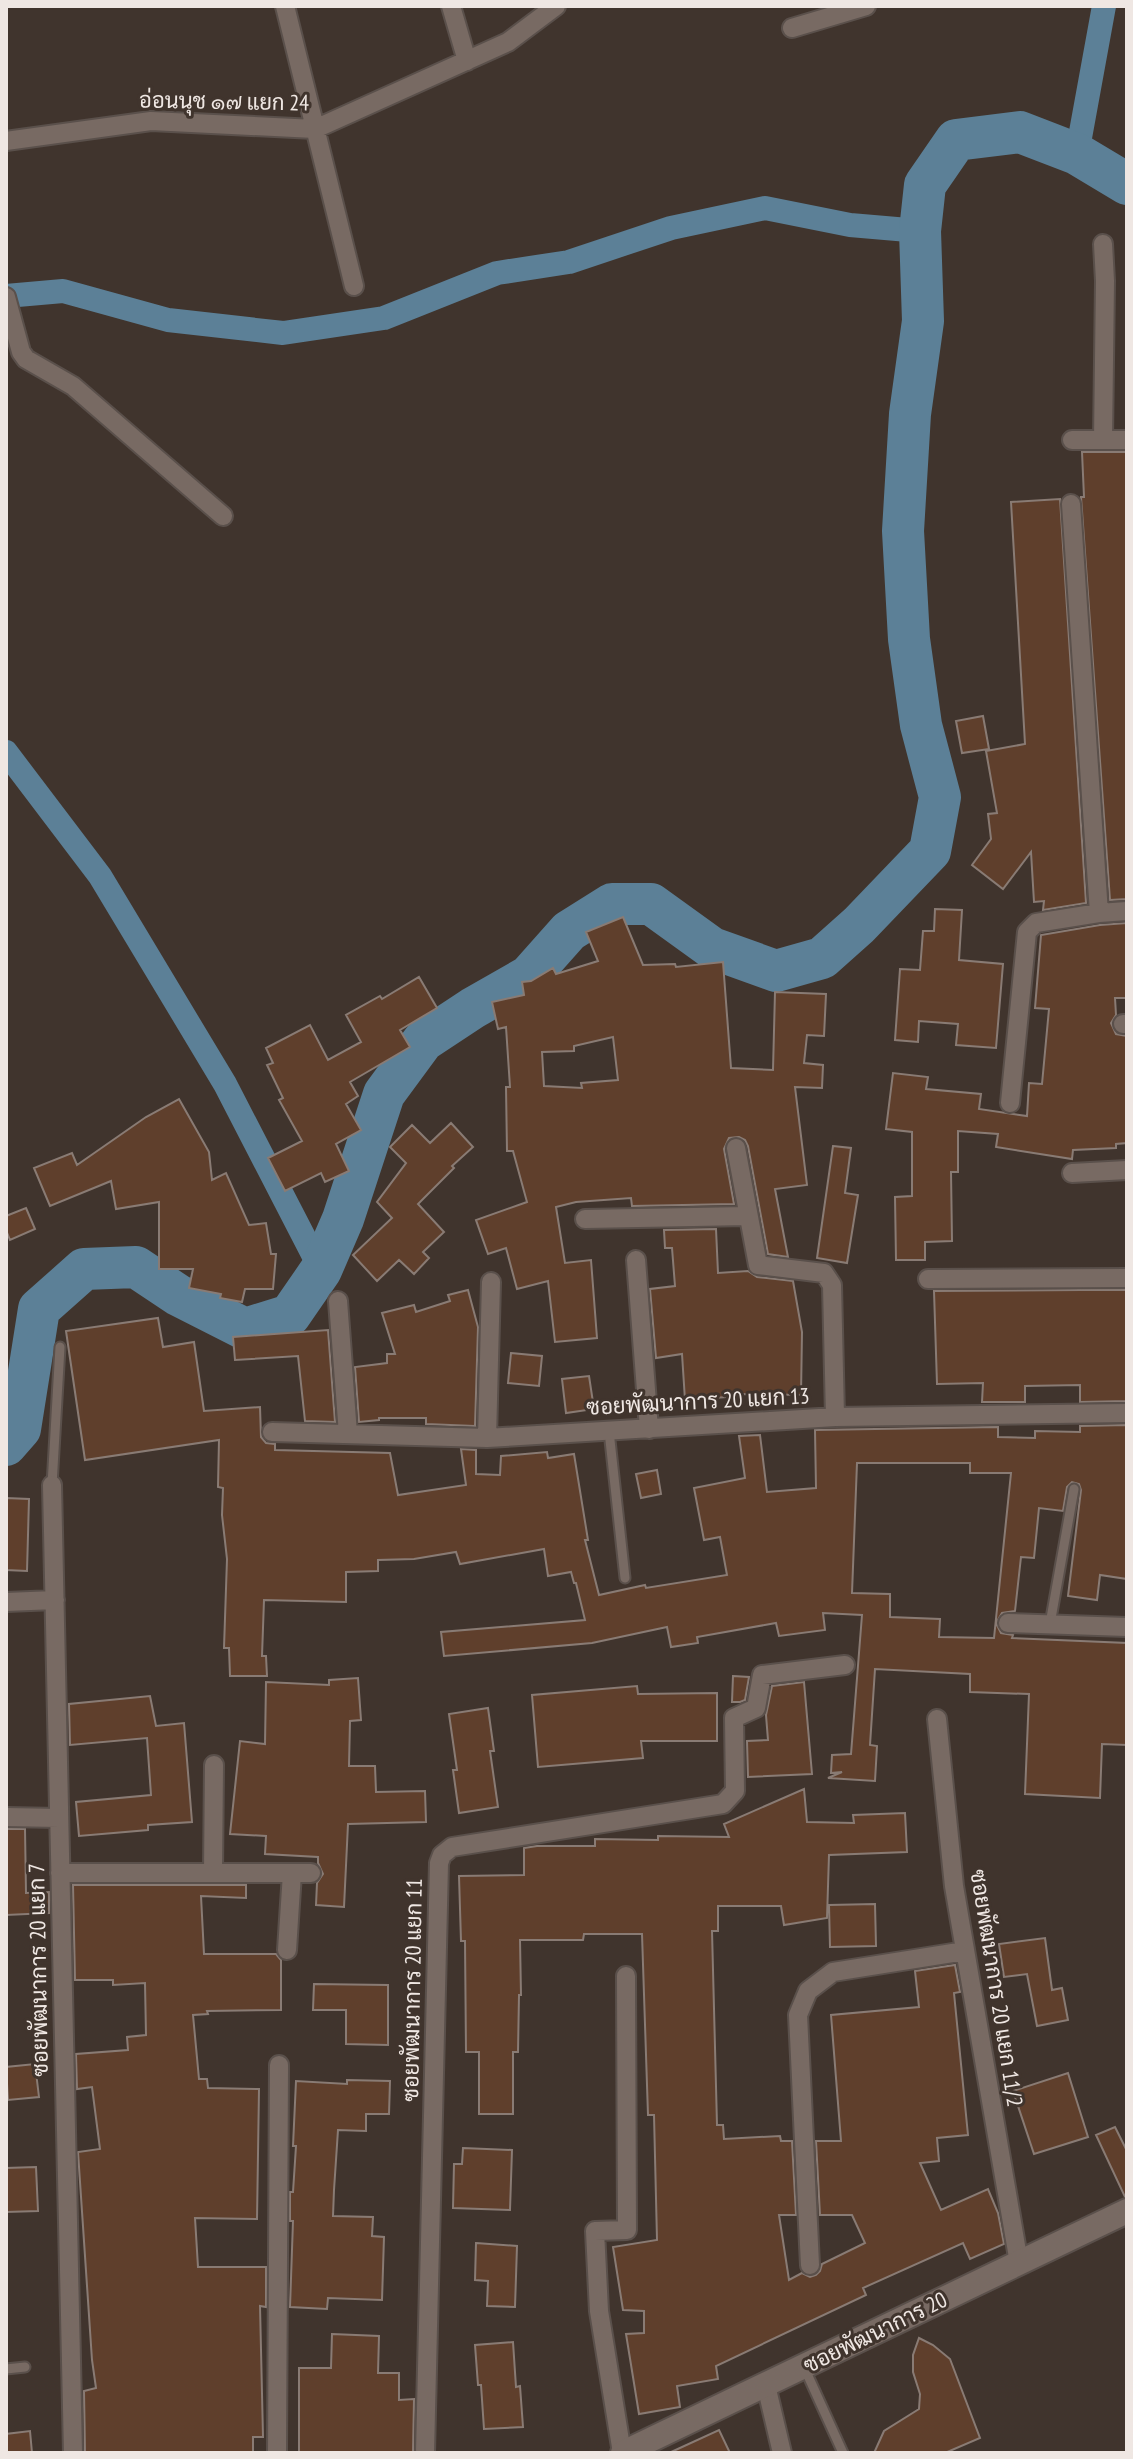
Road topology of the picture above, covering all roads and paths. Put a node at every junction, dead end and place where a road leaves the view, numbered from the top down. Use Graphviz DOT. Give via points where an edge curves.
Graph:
graph roads {
  1 [pos="285,6"];
  2 [pos="451,6"];
  3 [pos="556,6"];
  4 [pos="866,6"];
  5 [pos="792,28"];
  6 [pos="467,61"];
  7 [pos="315,129"];
  8 [pos="6,141"];
  9 [pos="1103,244"];
  10 [pos="354,286"];
  11 [pos="6,297"];
  12 [pos="1072,440"];
  13 [pos="1103,440"];
  14 [pos="1127,440"];
  15 [pos="1071,504"];
  16 [pos="223,516"];
  17 [pos="1127,911"];
  18 [pos="1099,913"];
  19 [pos="1010,1103"];
  20 [pos="736,1148"];
  21 [pos="1127,1170"];
  22 [pos="1072,1173"];
  23 [pos="747,1216"];
  24 [pos="585,1219"];
  25 [pos="636,1260"];
  26 [pos="1127,1278"];
  27 [pos="928,1279"];
  28 [pos="491,1282"];
  29 [pos="338,1301"];
  30 [pos="60,1347"];
  31 [pos="1127,1413"];
  32 [pos="835,1417"];
  33 [pos="649,1429"];
  34 [pos="609,1431"];
  35 [pos="272,1432"];
  36 [pos="348,1434"];
  37 [pos="487,1438"];
  38 [pos="52,1485"];
  39 [pos="1074,1489"];
  40 [pos="625,1578"];
  41 [pos="55,1600"];
  42 [pos="6,1602"];
  43 [pos="1008,1623"];
  44 [pos="1050,1624"];
  45 [pos="1127,1627"];
  46 [pos="845,1665"];
  47 [pos="937,1719"];
  48 [pos="214,1765"];
  49 [pos="6,1817"];
  50 [pos="59,1818"];
  51 [pos="60,1873"];
  52 [pos="213,1873"];
  53 [pos="292,1873"];
  54 [pos="311,1873"];
  55 [pos="287,1950"];
  56 [pos="965,1951"];
  57 [pos="626,1976"];
  58 [pos="279,2065"];
  59 [pos="1127,2211"];
  60 [pos="1019,2263"];
  61 [pos="810,2265"];
  62 [pos="25,2367"];
  63 [pos="804,2367"];
  64 [pos="6,2369"];
  65 [pos="766,2385"];
  66 [pos="73,2453"];
  67 [pos="277,2453"];
  68 [pos="425,2453"];
  69 [pos="623,2453"];
  70 [pos="782,2453"];
  71 [pos="843,2453"];
  1 -- 7 [label="street"];
  2 -- 6 [label="street"];
  3 -- 6 [label="street, อ่อนนุช ๑๗ แยก 24" via="508,42"];
  4 -- 5 [label="street"];
  6 -- 7 [label="street, อ่อนนุช ๑๗ แยก 24"];
  7 -- 8 [label="street, อ่อนนุช ๑๗ แยก 24" via="151,121"];
  7 -- 10 [label="street"];
  9 -- 13 [label="street"];
  11 -- 16 [label="street" via="26,359 73,386"];
  12 -- 13 [label="street"];
  13 -- 14 [label="street"];
  15 -- 18 [label="street"];
  17 -- 18 [label="street"];
  18 -- 19 [label="street" via="1036,923 1027,932"];
  20 -- 23 [label="street"];
  21 -- 22 [label="street"];
  23 -- 24 [label="street"];
  23 -- 32 [label="street" via="758,1265 824,1273 829,1278"];
  25 -- 33 [label="street"];
  26 -- 27 [label="street"];
  28 -- 37 [label="street"];
  29 -- 36 [label="street"];
  30 -- 38 [label="lane"];
  31 -- 32 [label="street, ซอยพัฒนาการ 20 แยก 13"];
  32 -- 33 [label="street, ซอยพัฒนาการ 20 แยก 13"];
  33 -- 34 [label="street, ซอยพัฒนาการ 20 แยก 13"];
  34 -- 37 [label="street, ซอยพัฒนาการ 20 แยก 13"];
  34 -- 40 [label="lane"];
  35 -- 36 [label="street, ซอยพัฒนาการ 20 แยก 13"];
  36 -- 37 [label="street, ซอยพัฒนาการ 20 แยก 13"];
  38 -- 41 [label="street, ซอยพัฒนาการ 20 แยก 7"];
  39 -- 44 [label="lane"];
  41 -- 42 [label="street"];
  41 -- 50 [label="street, ซอยพัฒนาการ 20 แยก 7"];
  43 -- 44 [label="street"];
  44 -- 45 [label="street"];
  46 -- 68 [label="street, ซอยพัฒนาการ 20 แยก 11" via="762,1675 756,1708 734,1718 735,1791 723,1804 452,1847 442,1855"];
  47 -- 56 [label="street, ซอยพัฒนาการ 20 แยก 11/2"];
  48 -- 52 [label="street"];
  49 -- 50 [label="street"];
  50 -- 51 [label="street, ซอยพัฒนาการ 20 แยก 7"];
  51 -- 52 [label="street"];
  51 -- 66 [label="street, ซอยพัฒนาการ 20 แยก 7"];
  52 -- 53 [label="street"];
  53 -- 54 [label="street"];
  53 -- 55 [label="street"];
  56 -- 60 [label="street, ซอยพัฒนาการ 20 แยก 11/2"];
  56 -- 61 [label="street" via="833,1972 808,1991 798,2015"];
  57 -- 69 [label="street" via="627,2230 595,2231 599,2311"];
  58 -- 67 [label="street"];
  59 -- 60 [label="street, ซอยพัฒนาการ 20"];
  60 -- 63 [label="street, ซอยพัฒนาการ 20"];
  62 -- 64 [label="lane"];
  63 -- 65 [label="street, ซอยพัฒนาการ 20"];
  63 -- 71 [label="lane"];
  65 -- 69 [label="street, ซอยพัฒนาการ 20"];
  65 -- 70 [label="street"];
}
